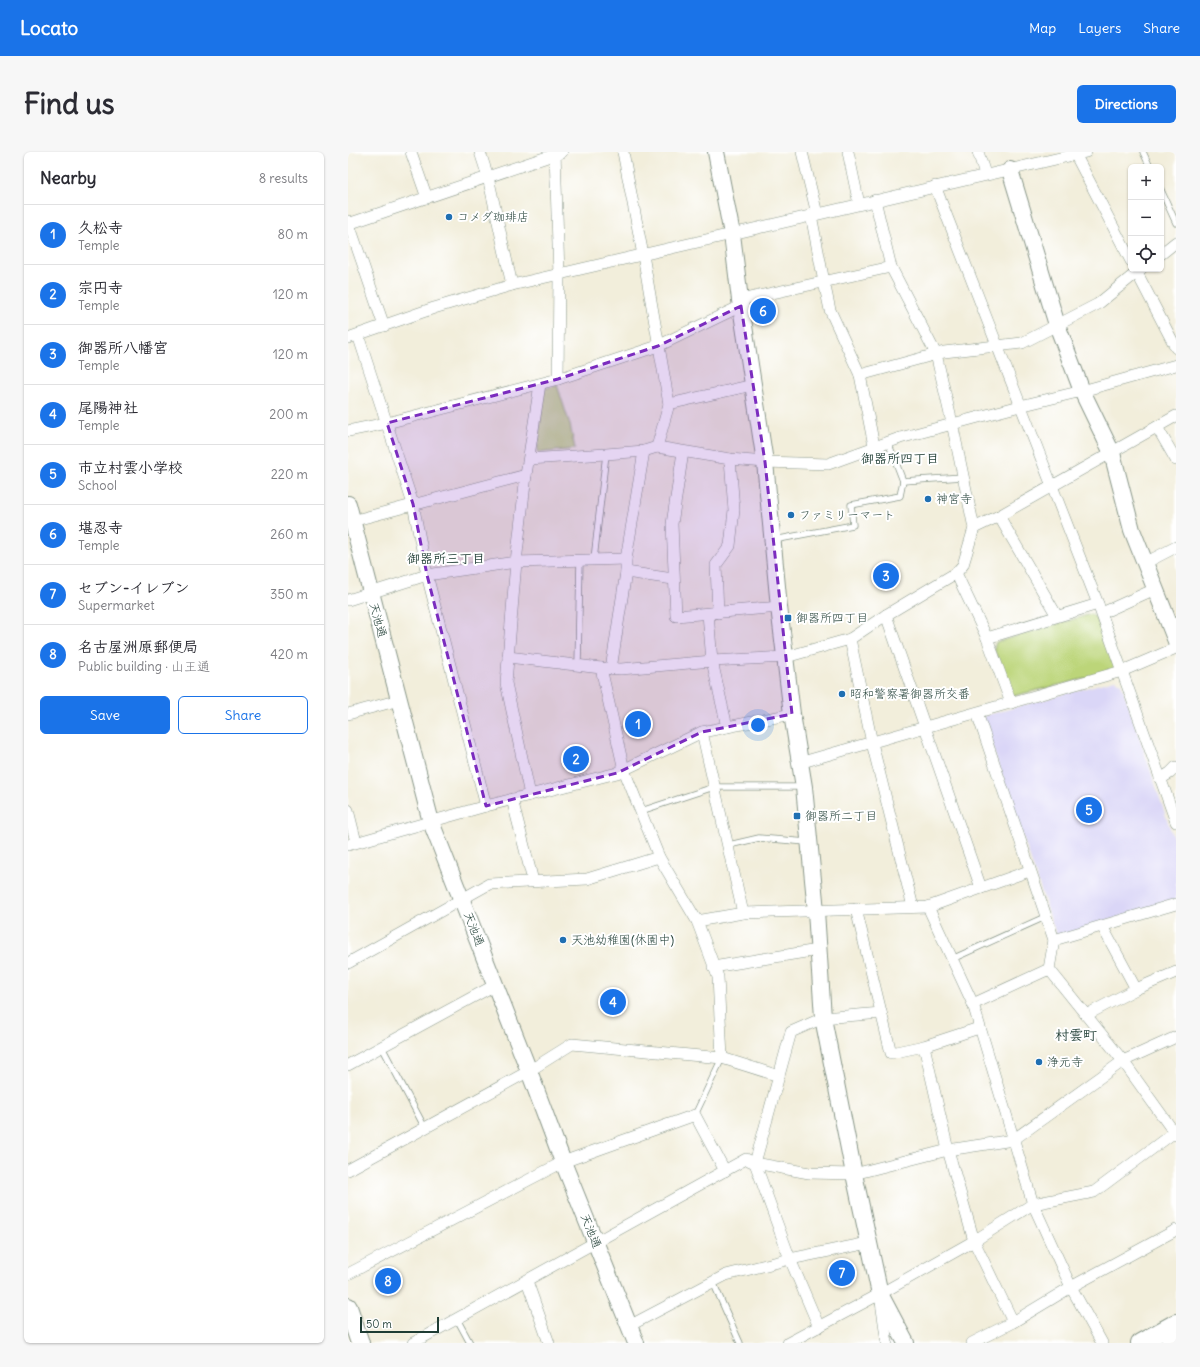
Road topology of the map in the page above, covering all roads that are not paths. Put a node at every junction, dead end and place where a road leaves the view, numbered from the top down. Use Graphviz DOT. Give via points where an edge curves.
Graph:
graph roads {
  1 [pos="411,152"];
  2 [pos="480,152"];
  3 [pos="623,152"];
  4 [pos="716,152"];
  5 [pos="802,152"];
  6 [pos="848,152"];
  7 [pos="978,152"];
  8 [pos="1143,152"];
  9 [pos="558,153"];
  10 [pos="1079,153"];
  11 [pos="1149,164"];
  12 [pos="1010,170"];
  13 [pos="985,174"];
  14 [pos="488,177"];
  15 [pos="935,186"];
  16 [pos="1164,197"];
  17 [pos="427,198"];
  18 [pos="875,200"];
  19 [pos="859,204"];
  20 [pos="814,215"];
  21 [pos="348,223"];
  22 [pos="1176,223"];
  23 [pos="732,234"];
  24 [pos="1176,242"];
  25 [pos="1164,252"];
  26 [pos="1128,254"];
  27 [pos="643,255"];
  28 [pos="891,267"];
  29 [pos="1136,272"];
  30 [pos="1139,272"];
  31 [pos="559,275"];
  32 [pos="824,282"];
  33 [pos="512,285"];
  34 [pos="741,303"];
  35 [pos="1056,325"];
  36 [pos="384,326"];
  37 [pos="353,336"];
  38 [pos="997,345"];
  39 [pos="658,346"];
  40 [pos="1176,348"];
  41 [pos="936,354"];
  42 [pos="1176,365"];
  43 [pos="860,375"];
  44 [pos="558,379"];
  45 [pos="540,384"];
  46 [pos="753,385"];
  47 [pos="1082,392"];
  48 [pos="668,404"];
  49 [pos="1020,406"];
  50 [pos="1176,416"];
  51 [pos="387,423"];
  52 [pos="952,423"];
  53 [pos="1157,427"];
  54 [pos="348,431"];
  55 [pos="888,442"];
  56 [pos="874,446"];
  57 [pos="657,447"];
  58 [pos="644,450"];
  59 [pos="683,452"];
  60 [pos="1112,453"];
  61 [pos="606,454"];
  62 [pos="529,459"];
  63 [pos="730,459"];
  64 [pos="1176,460"];
  65 [pos="765,462"];
  66 [pos="526,474"];
  67 [pos="963,477"];
  68 [pos="903,481"];
  69 [pos="1052,487"];
  70 [pos="348,504"];
  71 [pos="413,504"];
  72 [pos="999,516"];
  73 [pos="352,521"];
  74 [pos="974,528"];
  75 [pos="774,540"];
  76 [pos="1176,547"];
  77 [pos="594,559"];
  78 [pos="626,559"];
  79 [pos="580,560"];
  80 [pos="516,562"];
  81 [pos="1145,563"];
  82 [pos="626,572"];
  83 [pos="956,573"];
  84 [pos="427,575"];
  85 [pos="674,580"];
  86 [pos="1155,589"];
  87 [pos="371,592"];
  88 [pos="348,600"];
  89 [pos="779,608"];
  90 [pos="1100,609"];
  91 [pos="713,613"];
  92 [pos="886,615"];
  93 [pos="1057,616"];
  94 [pos="987,638"];
  95 [pos="850,639"];
  96 [pos="1176,641"];
  97 [pos="1176,648"];
  98 [pos="508,657"];
  99 [pos="786,657"];
  100 [pos="712,661"];
  101 [pos="578,665"];
  102 [pos="606,669"];
  103 [pos="1122,671"];
  104 [pos="399,700"];
  105 [pos="1011,702"];
  106 [pos="977,713"];
  107 [pos="348,714"];
  108 [pos="792,714"];
  109 [pos="727,727"];
  110 [pos="924,727"];
  111 [pos="702,732"];
  112 [pos="872,743"];
  113 [pos="799,763"];
  114 [pos="1176,767"];
  115 [pos="624,770"];
  116 [pos="1160,779"];
  117 [pos="714,787"];
  118 [pos="804,787"];
  119 [pos="530,795"];
  120 [pos="512,800"];
  121 [pos="486,806"];
  122 [pos="348,810"];
  123 [pos="641,811"];
  124 [pos="431,822"];
  125 [pos="1176,822"];
  126 [pos="809,842"];
  127 [pos="352,843"];
  128 [pos="729,845"];
  129 [pos="659,857"];
  130 [pos="1029,871"];
  131 [pos="533,881"];
  132 [pos="981,888"];
  133 [pos="462,899"];
  134 [pos="1176,904"];
  135 [pos="913,906"];
  136 [pos="928,907"];
  137 [pos="856,909"];
  138 [pos="816,911"];
  139 [pos="744,913"];
  140 [pos="1045,917"];
  141 [pos="697,921"];
  142 [pos="1102,926"];
  143 [pos="1054,940"];
  144 [pos="818,950"];
  145 [pos="952,959"];
  146 [pos="348,962"];
  147 [pos="713,967"];
  148 [pos="1049,969"];
  149 [pos="1176,972"];
  150 [pos="495,985"];
  151 [pos="1136,989"];
  152 [pos="973,1004"];
  153 [pos="881,1013"];
  154 [pos="1086,1015"];
  155 [pos="823,1018"];
  156 [pos="980,1028"];
  157 [pos="1176,1037"];
  158 [pos="924,1046"];
  159 [pos="382,1047"];
  160 [pos="722,1058"];
  161 [pos="1122,1061"];
  162 [pos="348,1065"];
  163 [pos="528,1071"];
  164 [pos="779,1076"];
  165 [pos="695,1115"];
  166 [pos="425,1128"];
  167 [pos="1175,1132"];
  168 [pos="1013,1140"];
  169 [pos="948,1150"];
  170 [pos="562,1162"];
  171 [pos="755,1163"];
  172 [pos="348,1170"];
  173 [pos="725,1171"];
  174 [pos="854,1174"];
  175 [pos="1033,1204"];
  176 [pos="1176,1230"];
  177 [pos="974,1241"];
  178 [pos="596,1242"];
  179 [pos="868,1243"];
  180 [pos="790,1259"];
  181 [pos="348,1274"];
  182 [pos="527,1281"];
  183 [pos="713,1282"];
  184 [pos="1071,1287"];
  185 [pos="880,1294"];
  186 [pos="348,1307"];
  187 [pos="457,1319"];
  188 [pos="1013,1322"];
  189 [pos="1176,1323"];
  190 [pos="629,1326"];
  191 [pos="819,1327"];
  192 [pos="1176,1341"];
  193 [pos="360,1343"];
  194 [pos="413,1343"];
  195 [pos="470,1343"];
  196 [pos="549,1343"];
  197 [pos="636,1343"];
  198 [pos="740,1343"];
  199 [pos="788,1343"];
  200 [pos="887,1343"];
  201 [pos="906,1343"];
  202 [pos="972,1343"];
  203 [pos="1102,1343"];
  204 [pos="1140,1343"];
  205 [pos="1172,1343"];
  1 -- 17 [label="street"];
  2 -- 14 [label="street"];
  3 -- 27 [label="street"];
  4 -- 23 [label="street"];
  5 -- 20 [label="street"];
  6 -- 19 [label="street"];
  7 -- 13 [label="street"];
  8 -- 11 [label="lane"];
  9 -- 14 [label="street"];
  9 -- 31 [label="street"];
  10 -- 12 [label="street"];
  10 -- 26 [label="street"];
  12 -- 13 [label="street"];
  12 -- 35 [label="street"];
  13 -- 15 [label="street"];
  14 -- 17 [label="street"];
  14 -- 33 [label="street"];
  15 -- 18 [label="street"];
  15 -- 38 [label="street"];
  16 -- 22 [label="lane"];
  17 -- 21 [label="street"];
  18 -- 19 [label="street"];
  18 -- 28 [label="street"];
  19 -- 20 [label="street"];
  20 -- 23 [label="street"];
  20 -- 32 [label="street"];
  21 -- 36 [label="street"];
  23 -- 27 [label="street"];
  23 -- 34 [label="street"];
  24 -- 25 [label="street"];
  27 -- 31 [label="street"];
  27 -- 39 [label="street"];
  28 -- 32 [label="street"];
  28 -- 41 [label="street"];
  29 -- 35 [label="street" via="1098,304"];
  30 -- 40 [label="street"];
  31 -- 33 [label="street"];
  31 -- 44 [label="street"];
  32 -- 34 [label="street"];
  32 -- 43 [label="street" via="830,310"];
  33 -- 36 [label="street"];
  34 -- 39 [label="street"];
  34 -- 46 [label="street"];
  35 -- 38 [label="street" via="1022,343"];
  35 -- 47 [label="street"];
  36 -- 37 [label="street"];
  37 -- 51 [label="street"];
  38 -- 41 [label="street"];
  38 -- 49 [label="street"];
  39 -- 44 [label="street"];
  39 -- 48 [label="street"];
  41 -- 43 [label="street"];
  41 -- 52 [label="street"];
  42 -- 47 [label="street"];
  43 -- 56 [label="street"];
  44 -- 45 [label="street"];
  45 -- 51 [label="street"];
  45 -- 62 [label="street"];
  46 -- 48 [label="street"];
  46 -- 65 [label="street"];
  47 -- 49 [label="street"];
  47 -- 60 [label="street"];
  48 -- 57 [label="street"];
  49 -- 52 [label="street"];
  49 -- 69 [label="street"];
  50 -- 53 [label="street"];
  51 -- 54 [label="street"];
  51 -- 71 [label="street"];
  52 -- 55 [label="street"];
  52 -- 67 [label="street"];
  53 -- 60 [label="street"];
  53 -- 64 [label="street"];
  55 -- 56 [label="street"];
  55 -- 68 [label="lane"];
  56 -- 65 [label="street" via="828,464"];
  57 -- 58 [label="street"];
  57 -- 59 [label="street"];
  58 -- 61 [label="street"];
  58 -- 78 [label="street"];
  59 -- 63 [label="street"];
  59 -- 85 [label="street" via="672,524"];
  60 -- 69 [label="street"];
  60 -- 81 [label="street" via="1132,530"];
  61 -- 62 [label="street"];
  61 -- 77 [label="lane"];
  62 -- 66 [label="street"];
  63 -- 65 [label="street"];
  63 -- 91 [label="street" via="734,510 730,546 716,565"];
  65 -- 75 [label="street"];
  66 -- 71 [label="street"];
  66 -- 80 [label="street"];
  67 -- 68 [label="lane"];
  67 -- 74 [label="street"];
  68 -- 75 [label="lane" via="900,496 851,505 853,525"];
  69 -- 72 [label="street"];
  69 -- 90 [label="street"];
  70 -- 73 [label="street, 天池通"];
  71 -- 73 [label="street"];
  71 -- 84 [label="street"];
  72 -- 74 [label="street"];
  72 -- 93 [label="street"];
  73 -- 87 [label="street, 天池通"];
  74 -- 83 [label="street" via="963,565"];
  75 -- 89 [label="street"];
  76 -- 81 [label="street"];
  77 -- 78 [label="street"];
  77 -- 79 [label="street"];
  78 -- 82 [label="street"];
  79 -- 80 [label="street"];
  79 -- 101 [label="lane"];
  80 -- 84 [label="street"];
  80 -- 98 [label="street"];
  81 -- 86 [label="street"];
  82 -- 85 [label="street"];
  82 -- 102 [label="street"];
  83 -- 92 [label="street"];
  83 -- 94 [label="street"];
  84 -- 87 [label="street"];
  84 -- 121 [label="street"];
  85 -- 91 [label="street" via="676,616"];
  86 -- 90 [label="street"];
  86 -- 96 [label="street"];
  87 -- 88 [label="street"];
  87 -- 104 [label="street, 天池通"];
  89 -- 91 [label="street"];
  89 -- 99 [label="street"];
  90 -- 93 [label="street"];
  90 -- 103 [label="street"];
  91 -- 100 [label="street"];
  92 -- 95 [label="street"];
  92 -- 110 [label="street"];
  93 -- 94 [label="street"];
  94 -- 105 [label="street"];
  95 -- 99 [label="street"];
  95 -- 112 [label="street"];
  97 -- 103 [label="street"];
  98 -- 101 [label="street"];
  98 -- 119 [label="street" via="506,683"];
  99 -- 100 [label="street"];
  99 -- 108 [label="street"];
  100 -- 102 [label="street"];
  100 -- 109 [label="street"];
  101 -- 102 [label="street"];
  102 -- 115 [label="street"];
  103 -- 105 [label="street"];
  103 -- 116 [label="street"];
  104 -- 107 [label="street"];
  104 -- 124 [label="street, 天池通"];
  105 -- 106 [label="street"];
  106 -- 110 [label="street"];
  106 -- 130 [label="street"];
  108 -- 109 [label="street"];
  108 -- 113 [label="street"];
  109 -- 111 [label="street"];
  110 -- 112 [label="street"];
  110 -- 132 [label="street"];
  111 -- 115 [label="street"];
  111 -- 117 [label="street"];
  112 -- 113 [label="street"];
  112 -- 135 [label="street"];
  113 -- 118 [label="street"];
  114 -- 116 [label="street"];
  115 -- 119 [label="street"];
  115 -- 123 [label="street"];
  116 -- 125 [label="street"];
  117 -- 118 [label="lane"];
  117 -- 123 [label="lane"];
  117 -- 128 [label="street"];
  118 -- 126 [label="street"];
  119 -- 120 [label="street"];
  120 -- 121 [label="street"];
  120 -- 131 [label="street"];
  121 -- 124 [label="street"];
  122 -- 127 [label="street"];
  123 -- 129 [label="street"];
  124 -- 127 [label="street"];
  124 -- 133 [label="street, 天池通"];
  126 -- 128 [label="lane" via="759,838"];
  126 -- 138 [label="street"];
  128 -- 139 [label="street"];
  129 -- 131 [label="street" via="587,879"];
  129 -- 141 [label="street"];
  130 -- 132 [label="street"];
  130 -- 140 [label="street"];
  131 -- 133 [label="street" via="489,884"];
  132 -- 136 [label="street"];
  133 -- 146 [label="street"];
  133 -- 150 [label="street, 天池通"];
  134 -- 142 [label="street"];
  135 -- 136 [label="street"];
  135 -- 137 [label="street"];
  136 -- 145 [label="street"];
  137 -- 138 [label="street"];
  137 -- 153 [label="street"];
  138 -- 139 [label="street"];
  138 -- 144 [label="street"];
  139 -- 141 [label="street"];
  140 -- 143 [label="street"];
  140 -- 145 [label="lane"];
  141 -- 147 [label="street"];
  142 -- 143 [label="street"];
  142 -- 151 [label="street"];
  143 -- 148 [label="street"];
  144 -- 147 [label="street"];
  144 -- 155 [label="street"];
  145 -- 152 [label="street"];
  147 -- 160 [label="street" via="718,977"];
  148 -- 152 [label="street"];
  148 -- 154 [label="street"];
  149 -- 151 [label="street"];
  150 -- 159 [label="street"];
  150 -- 163 [label="street, 天池通"];
  151 -- 154 [label="street"];
  152 -- 156 [label="street"];
  153 -- 155 [label="street"];
  153 -- 158 [label="street" via="891,1053"];
  154 -- 161 [label="street"];
  155 -- 164 [label="street" via="791,1032"];
  155 -- 174 [label="street"];
  156 -- 158 [label="street"];
  156 -- 168 [label="street"];
  157 -- 161 [label="street"];
  158 -- 169 [label="street"];
  159 -- 162 [label="street"];
  159 -- 166 [label="lane"];
  160 -- 163 [label="street" via="572,1044"];
  160 -- 164 [label="street"];
  160 -- 165 [label="lane"];
  161 -- 167 [label="street"];
  161 -- 168 [label="street"];
  163 -- 166 [label="street"];
  163 -- 170 [label="street, 天池通"];
  164 -- 171 [label="street"];
  165 -- 170 [label="street"];
  165 -- 173 [label="street"];
  166 -- 172 [label="street"];
  167 -- 175 [label="street" via="1094,1192"];
  168 -- 169 [label="street"];
  168 -- 175 [label="street"];
  169 -- 174 [label="street"];
  169 -- 177 [label="street"];
  170 -- 178 [label="street, 天池通"];
  170 -- 181 [label="street"];
  171 -- 173 [label="street" via="746,1159"];
  171 -- 174 [label="street" via="809,1173"];
  171 -- 180 [label="street"];
  173 -- 178 [label="street"];
  174 -- 179 [label="street"];
  175 -- 177 [label="street"];
  175 -- 184 [label="street"];
  176 -- 184 [label="street"];
  177 -- 185 [label="street"];
  177 -- 188 [label="street"];
  178 -- 182 [label="street"];
  178 -- 190 [label="street, 天池通"];
  179 -- 180 [label="street"];
  179 -- 185 [label="street"];
  180 -- 183 [label="street" via="726,1275"];
  180 -- 191 [label="street"];
  182 -- 187 [label="street"];
  182 -- 196 [label="street"];
  183 -- 190 [label="street"];
  183 -- 198 [label="lane"];
  184 -- 188 [label="street"];
  184 -- 203 [label="street"];
  185 -- 191 [label="street"];
  185 -- 200 [label="street"];
  185 -- 201 [label="street"];
  186 -- 193 [label="main road"];
  187 -- 194 [label="street"];
  187 -- 195 [label="lane"];
  188 -- 202 [label="street"];
  189 -- 204 [label="main road"];
  190 -- 197 [label="street, 天池通"];
  191 -- 199 [label="street"];
  192 -- 205 [label="highway"];
}
